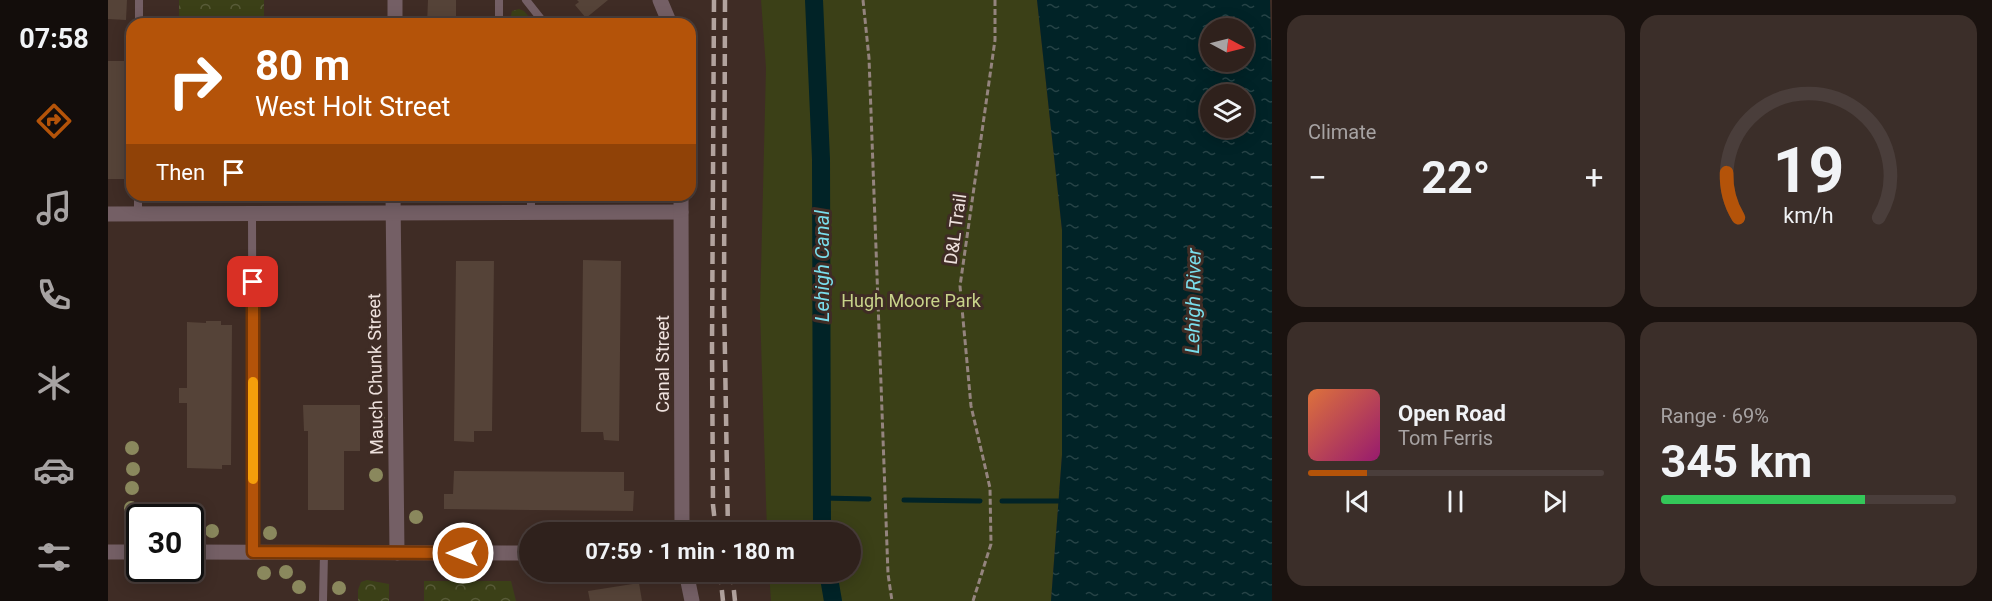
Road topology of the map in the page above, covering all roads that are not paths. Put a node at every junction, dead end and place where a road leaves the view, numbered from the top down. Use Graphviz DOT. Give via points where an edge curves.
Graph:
graph roads {
  1 [pos="140,0"];
  2 [pos="395,0"];
  3 [pos="500,0"];
  4 [pos="526,0"];
  5 [pos="660,0"];
  6 [pos="139,18"];
  7 [pos="395,18"];
  8 [pos="499,18"];
  9 [pos="540,18"];
  10 [pos="667,18"];
  11 [pos="138,201"];
  12 [pos="393,201"];
  13 [pos="531,201"];
  14 [pos="681,201"];
  15 [pos="681,212"];
  16 [pos="393,213"];
  17 [pos="531,213"];
  18 [pos="108,214"];
  19 [pos="138,214"];
  20 [pos="252,214"];
  21 [pos="682,522"];
  22 [pos="108,552"];
  23 [pos="126,552"];
  24 [pos="204,552"];
  25 [pos="253,552"];
  26 [pos="324,553"];
  27 [pos="397,553"];
  28 [pos="519,553"];
  29 [pos="688,582"];
  30 [pos="323,601"];
  31 [pos="692,601"];
  1 -- 6 [label="lane"];
  2 -- 7 [label="street"];
  3 -- 8 [label="lane"];
  4 -- 9 [label="lane"];
  5 -- 10 [label="street"];
  11 -- 19 [label="lane"];
  12 -- 16 [label="street, Mauch Chunk Street"];
  13 -- 17 [label="lane"];
  14 -- 15 [label="street, Canal Street"];
  15 -- 17 [label="street"];
  15 -- 21 [label="street, Canal Street"];
  16 -- 17 [label="street"];
  16 -- 20 [label="street"];
  16 -- 27 [label="street, Mauch Chunk Street"];
  18 -- 19 [label="street"];
  19 -- 20 [label="street"];
  20 -- 25 [label="lane"];
  22 -- 23 [label="street"];
  24 -- 25 [label="street"];
  25 -- 26 [label="street"];
  26 -- 27 [label="street"];
  26 -- 30 [label="lane"];
  27 -- 28 [label="street"];
  29 -- 31 [label="street"];
}
